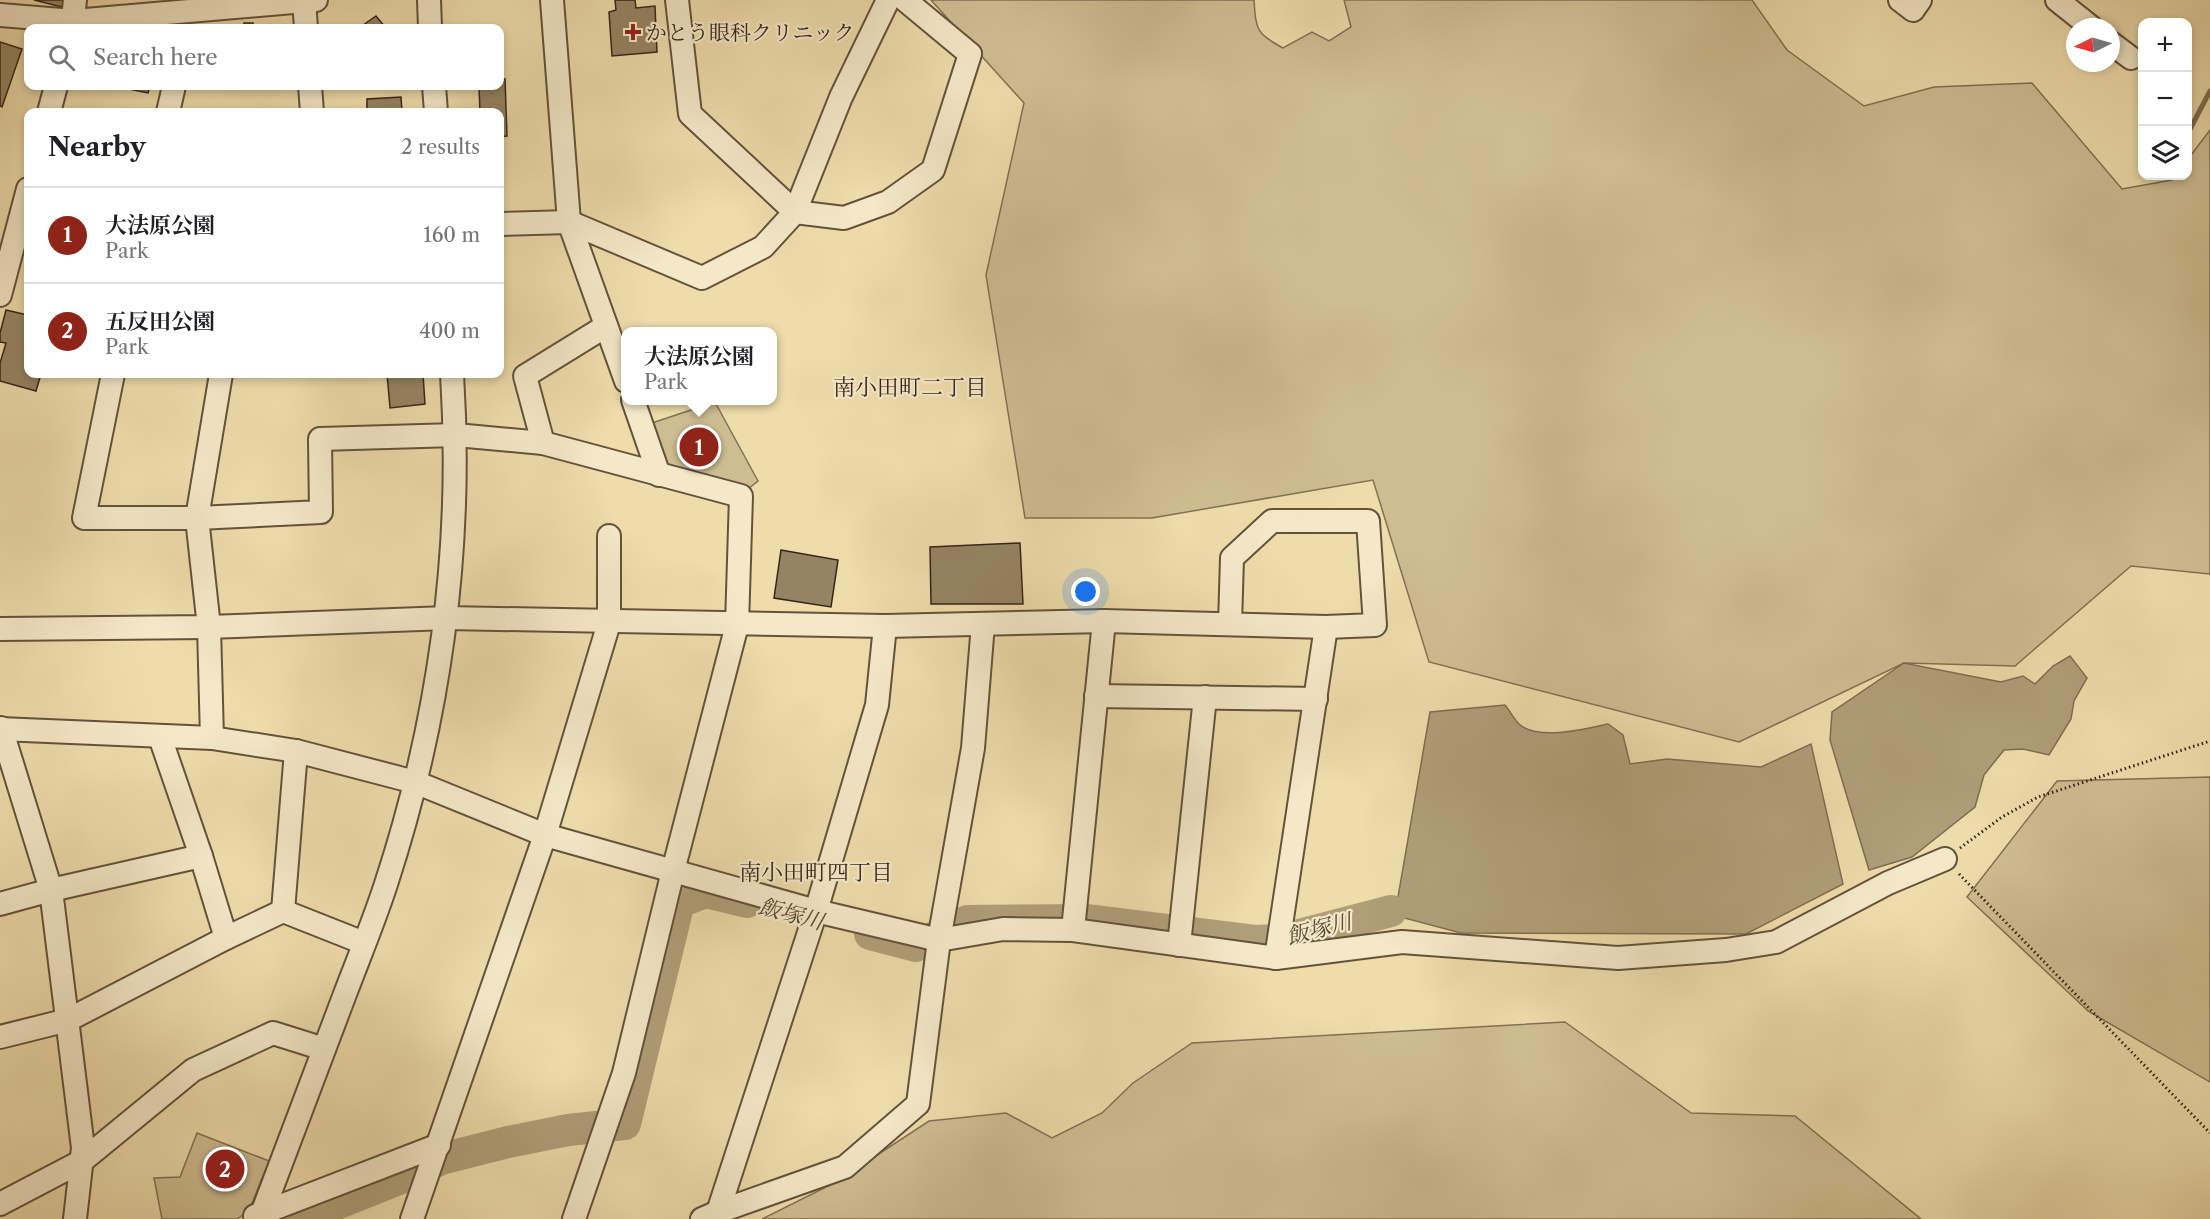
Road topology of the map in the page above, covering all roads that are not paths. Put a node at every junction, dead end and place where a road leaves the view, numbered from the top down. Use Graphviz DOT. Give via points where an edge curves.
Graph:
graph roads {
  1 [pos="304,0"];
  2 [pos="316,0"];
  3 [pos="429,0"];
  4 [pos="552,0"];
  5 [pos="677,0"];
  6 [pos="888,0"];
  7 [pos="905,0"];
  8 [pos="1900,0"];
  9 [pos="1920,0"];
  10 [pos="2057,0"];
  11 [pos="189,14"];
  12 [pos="0,15"];
  13 [pos="74,16"];
  14 [pos="2080,18"];
  15 [pos="306,24"];
  16 [pos="430,24"];
  17 [pos="2120,50"];
  18 [pos="2131,58"];
  19 [pos="55,90"];
  20 [pos="173,90"];
  21 [pos="310,90"];
  22 [pos="434,90"];
  23 [pos="50,108"];
  24 [pos="169,108"];
  25 [pos="312,108"];
  26 [pos="436,108"];
  27 [pos="795,212"];
  28 [pos="24,222"];
  29 [pos="569,222"];
  30 [pos="504,224"];
  31 [pos="20,254"];
  32 [pos="0,295"];
  33 [pos="606,326"];
  34 [pos="621,367"];
  35 [pos="112,378"];
  36 [pos="220,378"];
  37 [pos="452,378"];
  38 [pos="635,405"];
  39 [pos="456,435"];
  40 [pos="543,443"];
  41 [pos="659,475"];
  42 [pos="197,518"];
  43 [pos="609,536"];
  44 [pos="447,618"];
  45 [pos="1104,621"];
  46 [pos="609,623"];
  47 [pos="983,624"];
  48 [pos="1230,624"];
  49 [pos="737,625"];
  50 [pos="885,626"];
  51 [pos="209,627"];
  52 [pos="1326,627"];
  53 [pos="0,629"];
  54 [pos="1096,696"];
  55 [pos="1205,697"];
  56 [pos="1316,699"];
  57 [pos="1,729"];
  58 [pos="160,737"];
  59 [pos="212,738"];
  60 [pos="296,751"];
  61 [pos="415,782"];
  62 [pos="544,835"];
  63 [pos="201,856"];
  64 [pos="1945,859"];
  65 [pos="673,871"];
  66 [pos="51,890"];
  67 [pos="0,904"];
  68 [pos="284,911"];
  69 [pos="816,911"];
  70 [pos="1072,930"];
  71 [pos="226,938"];
  72 [pos="939,940"];
  73 [pos="364,943"];
  74 [pos="1179,945"];
  75 [pos="1276,958"];
  76 [pos="68,1020"];
  77 [pos="0,1037"];
  78 [pos="324,1049"];
  79 [pos="439,1145"];
  80 [pos="82,1161"];
  81 [pos="0,1204"];
  82 [pos="710,1215"];
  83 [pos="257,1216"];
  84 [pos="75,1219"];
  85 [pos="412,1219"];
  86 [pos="574,1219"];
  1 -- 2 [label="street"];
  1 -- 11 [label="street"];
  1 -- 15 [label="street"];
  3 -- 16 [label="street"];
  4 -- 29 [label="street"];
  5 -- 27 [label="street" via="690,114"];
  6 -- 27 [label="street" via="841,97"];
  7 -- 27 [label="street" via="970,54 933,170 888,202 844,218"];
  8 -- 9 [label="street" via="1913,10"];
  10 -- 14 [label="street"];
  11 -- 13 [label="street"];
  12 -- 13 [label="street"];
  17 -- 18 [label="street"];
  19 -- 23 [label="street"];
  20 -- 24 [label="street"];
  21 -- 25 [label="street"];
  22 -- 26 [label="street"];
  27 -- 29 [label="street" via="764,247 702,278"];
  28 -- 31 [label="street"];
  29 -- 30 [label="street"];
  29 -- 33 [label="street"];
  31 -- 32 [label="street"];
  33 -- 34 [label="street"];
  33 -- 40 [label="street" via="525,376"];
  35 -- 42 [label="street" via="84,518"];
  36 -- 42 [label="street"];
  37 -- 39 [label="street"];
  38 -- 41 [label="street"];
  39 -- 40 [label="street"];
  39 -- 42 [label="street" via="321,439 321,512"];
  39 -- 44 [label="street"];
  40 -- 41 [label="street"];
  41 -- 49 [label="street" via="741,496"];
  42 -- 51 [label="street"];
  43 -- 46 [label="street"];
  44 -- 46 [label="street"];
  44 -- 51 [label="street"];
  44 -- 61 [label="street"];
  45 -- 47 [label="street"];
  45 -- 48 [label="street"];
  45 -- 54 [label="street"];
  46 -- 49 [label="street"];
  46 -- 62 [label="street"];
  47 -- 50 [label="street"];
  47 -- 72 [label="street" via="973,748"];
  48 -- 52 [label="street"];
  48 -- 52 [label="street" via="1232,558 1272,521 1368,521 1375,625"];
  49 -- 50 [label="street"];
  49 -- 65 [label="street"];
  50 -- 69 [label="street" via="877,705"];
  51 -- 53 [label="street"];
  51 -- 59 [label="street"];
  52 -- 56 [label="street"];
  54 -- 55 [label="street"];
  54 -- 70 [label="street"];
  55 -- 56 [label="street"];
  55 -- 74 [label="street"];
  56 -- 75 [label="street"];
  57 -- 58 [label="street"];
  57 -- 66 [label="street"];
  58 -- 59 [label="street"];
  58 -- 63 [label="street"];
  59 -- 60 [label="street"];
  60 -- 61 [label="street"];
  60 -- 68 [label="street"];
  61 -- 62 [label="street"];
  61 -- 73 [label="street" via="386,884"];
  62 -- 65 [label="street"];
  62 -- 79 [label="street"];
  63 -- 66 [label="street"];
  63 -- 71 [label="street"];
  64 -- 75 [label="street" via="1888,883 1776,942 1725,950 1618,958 1402,942"];
  65 -- 69 [label="street"];
  65 -- 86 [label="street" via="624,1073"];
  66 -- 67 [label="street"];
  66 -- 76 [label="street"];
  68 -- 71 [label="street"];
  68 -- 73 [label="street"];
  69 -- 72 [label="street"];
  69 -- 82 [label="street"];
  70 -- 72 [label="street" via="1003,929"];
  70 -- 74 [label="street"];
  71 -- 76 [label="street"];
  72 -- 82 [label="street" via="918,1104 845,1167"];
  73 -- 78 [label="street"];
  74 -- 75 [label="street"];
  76 -- 77 [label="street"];
  76 -- 80 [label="street"];
  78 -- 80 [label="street" via="273,1033 193,1070"];
  78 -- 83 [label="street"];
  79 -- 83 [label="street"];
  79 -- 85 [label="street"];
  80 -- 81 [label="street"];
  80 -- 84 [label="street"];
}
